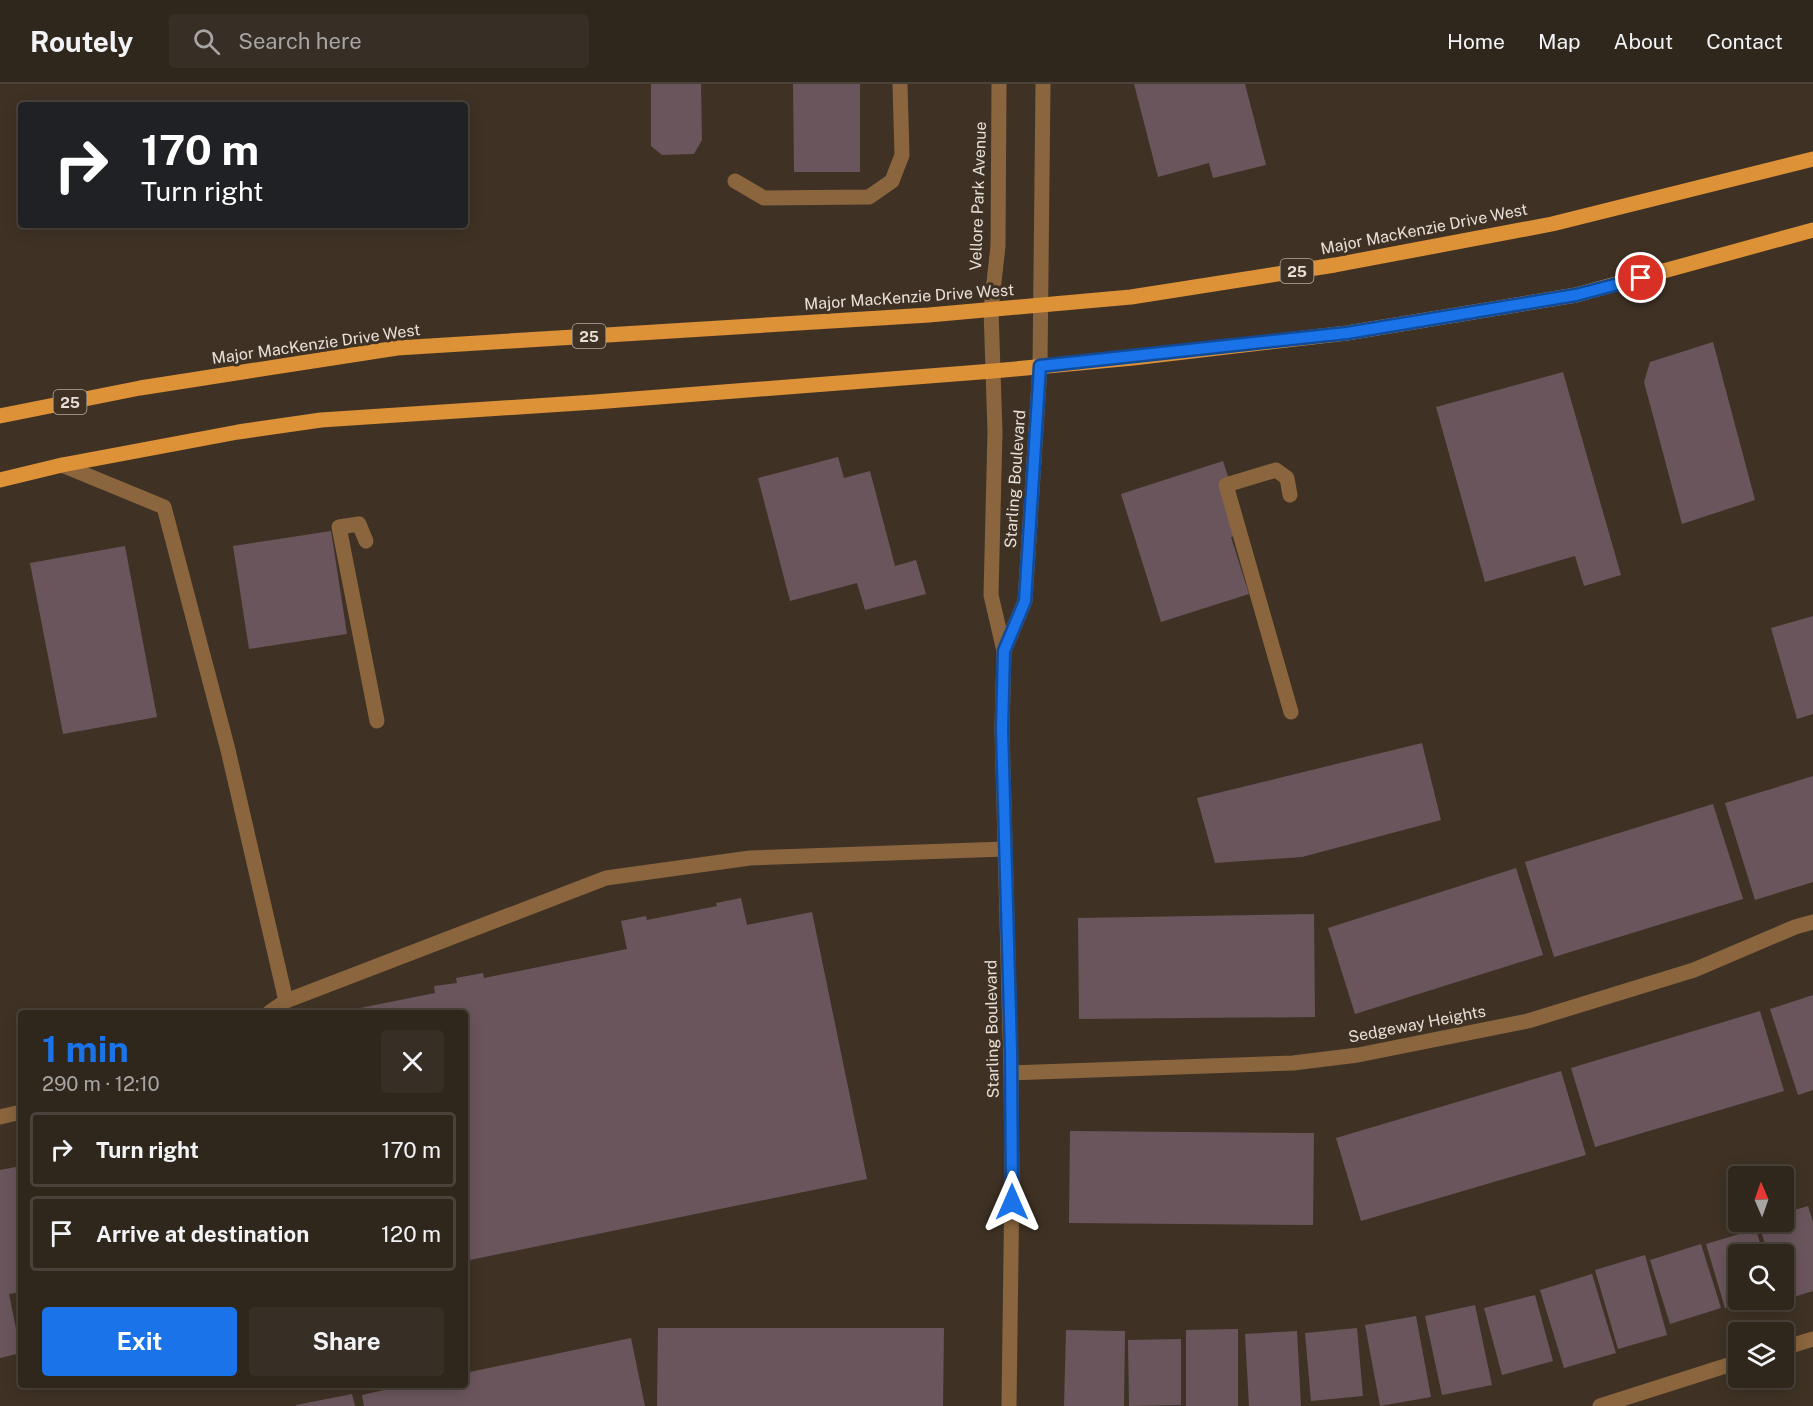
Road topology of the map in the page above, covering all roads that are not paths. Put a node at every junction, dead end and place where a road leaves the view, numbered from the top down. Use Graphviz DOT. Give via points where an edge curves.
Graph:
graph roads {
  1 [pos="900,84"];
  2 [pos="999,84"];
  3 [pos="1043,84"];
  4 [pos="1813,159"];
  5 [pos="735,181"];
  6 [pos="1813,230"];
  7 [pos="1041,305"];
  8 [pos="991,309"];
  9 [pos="1040,366"];
  10 [pos="993,371"];
  11 [pos="0,416"];
  12 [pos="62,465"];
  13 [pos="0,480"];
  14 [pos="1290,495"];
  15 [pos="366,541"];
  16 [pos="1004,651"];
  17 [pos="1291,712"];
  18 [pos="376,721"];
  19 [pos="1005,849"];
  20 [pos="1813,922"];
  21 [pos="286,1001"];
  22 [pos="273,1010"];
  23 [pos="1011,1073"];
  24 [pos="18,1113"];
  25 [pos="0,1118"];
  26 [pos="1813,1339"];
  27 [pos="1794,1345"];
  28 [pos="1728,1365"];
  29 [pos="1009,1406"];
  30 [pos="1600,1406"];
  1 -- 5 [label="street" via="902,155 892,181 869,197 764,198"];
  2 -- 8 [label="street, Vellore Park Avenue" via="998,246"];
  3 -- 7 [label="street"];
  4 -- 7 [label="main road, Major MacKenzie Drive West / 25" via="1552,224 1346,263 1131,297"];
  6 -- 9 [label="main road" via="1576,295 1347,333"];
  7 -- 8 [label="main road, Major MacKenzie Drive West / 25"];
  7 -- 9 [label="street, Starling Boulevard"];
  8 -- 10 [label="street, Starling Boulevard"];
  8 -- 11 [label="main road, Major MacKenzie Drive West / 25" via="397,348 140,388"];
  9 -- 10 [label="main road"];
  9 -- 16 [label="street, Starling Boulevard" via="1025,601"];
  10 -- 12 [label="main road" via="321,420"];
  10 -- 16 [label="street, Starling Boulevard" via="991,595"];
  12 -- 13 [label="main road"];
  12 -- 21 [label="street" via="164,507 228,750"];
  14 -- 17 [label="street" via="1287,478 1276,470 1226,485"];
  15 -- 18 [label="street" via="359,524 339,526"];
  16 -- 19 [label="street, Starling Boulevard"];
  19 -- 21 [label="street" via="750,858 606,878"];
  19 -- 23 [label="street, Starling Boulevard"];
  20 -- 23 [label="street, Sedgeway Heights" via="1694,970 1528,1021 1358,1055 1293,1063"];
  21 -- 22 [label="street"];
  23 -- 29 [label="street, Starling Boulevard"];
  24 -- 25 [label="street"];
  26 -- 27 [label="street"];
  28 -- 30 [label="street"];
}
